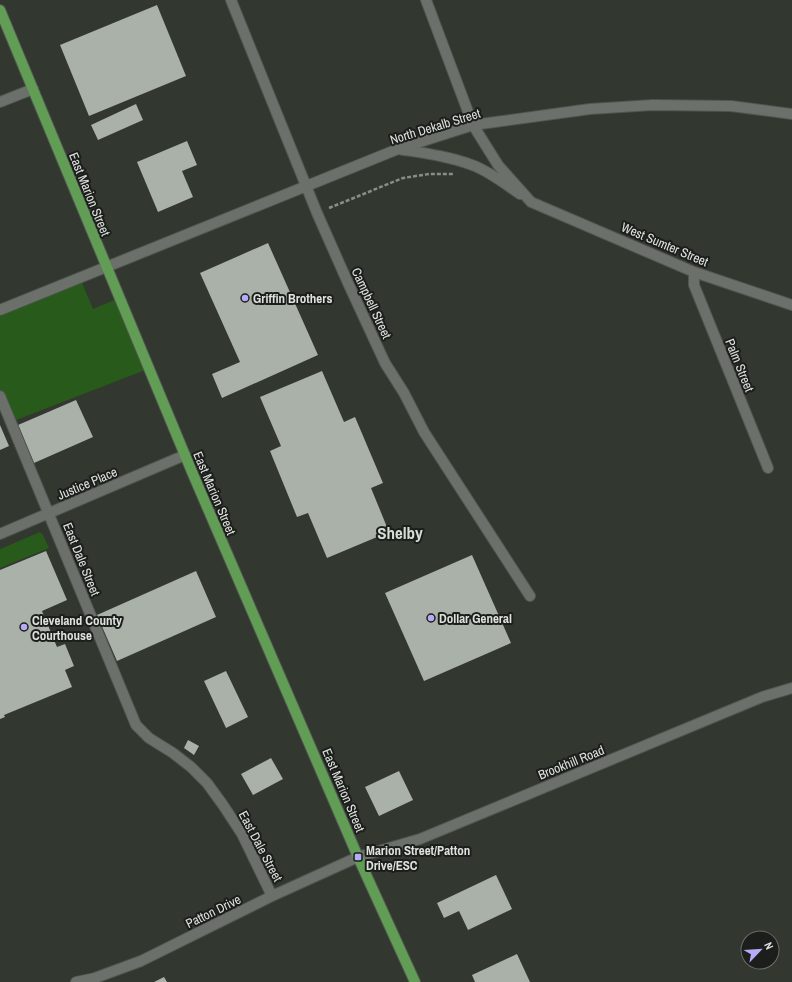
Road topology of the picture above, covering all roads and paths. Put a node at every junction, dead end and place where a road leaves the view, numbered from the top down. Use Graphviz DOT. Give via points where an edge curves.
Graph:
graph roads {
  1 [pos="231,0"];
  2 [pos="426,0"];
  3 [pos="0,10"];
  4 [pos="33,89"];
  5 [pos="0,102"];
  6 [pos="792,114"];
  7 [pos="473,125"];
  8 [pos="398,149"];
  9 [pos="454,174"];
  10 [pos="307,187"];
  11 [pos="531,202"];
  12 [pos="317,212"];
  13 [pos="106,267"];
  14 [pos="694,272"];
  15 [pos="792,305"];
  16 [pos="0,310"];
  17 [pos="0,396"];
  18 [pos="185,455"];
  19 [pos="768,468"];
  20 [pos="49,513"];
  21 [pos="0,534"];
  22 [pos="530,596"];
  23 [pos="792,688"];
  24 [pos="358,857"];
  25 [pos="272,896"];
  26 [pos="76,982"];
  27 [pos="415,982"];
  1 -- 10 [label="street, Campbell Street"];
  2 -- 7 [label="street, West Sumter Street"];
  3 -- 4 [label="main road, East Marion Street"];
  4 -- 5 [label="street"];
  4 -- 13 [label="main road, East Marion Street"];
  6 -- 7 [label="street, North Dekalb Street" via="731,106 653,105"];
  7 -- 8 [label="street, North Dekalb Street"];
  7 -- 11 [label="street, West Sumter Street" via="498,165"];
  8 -- 10 [label="street, North Dekalb Street"];
  8 -- 11 [label="street, West Sumter Street" via="473,165"];
  9 -- 12 [label="path" via="403,178"];
  10 -- 12 [label="street, Campbell Street"];
  10 -- 13 [label="street, North Dekalb Street"];
  11 -- 14 [label="street, West Sumter Street"];
  12 -- 22 [label="street, Campbell Street" via="385,363 404,392 424,432"];
  13 -- 16 [label="street, North Dekalb Street"];
  13 -- 18 [label="main road, East Marion Street"];
  14 -- 15 [label="street, West Sumter Street"];
  14 -- 19 [label="street, Palm Street" via="694,285"];
  17 -- 20 [label="street, East Dale Street"];
  18 -- 20 [label="street, Justice Place"];
  18 -- 24 [label="main road, East Marion Street"];
  20 -- 21 [label="street, Justice Place"];
  20 -- 25 [label="street, East Dale Street" via="136,725 149,738 191,767 207,783 242,834"];
  23 -- 24 [label="street, Brookhill Road" via="762,697 420,838"];
  24 -- 25 [label="street, Patton Drive"];
  24 -- 27 [label="main road, East Marion Street"];
  25 -- 26 [label="street, Patton Drive" via="140,961 95,978"];
}
